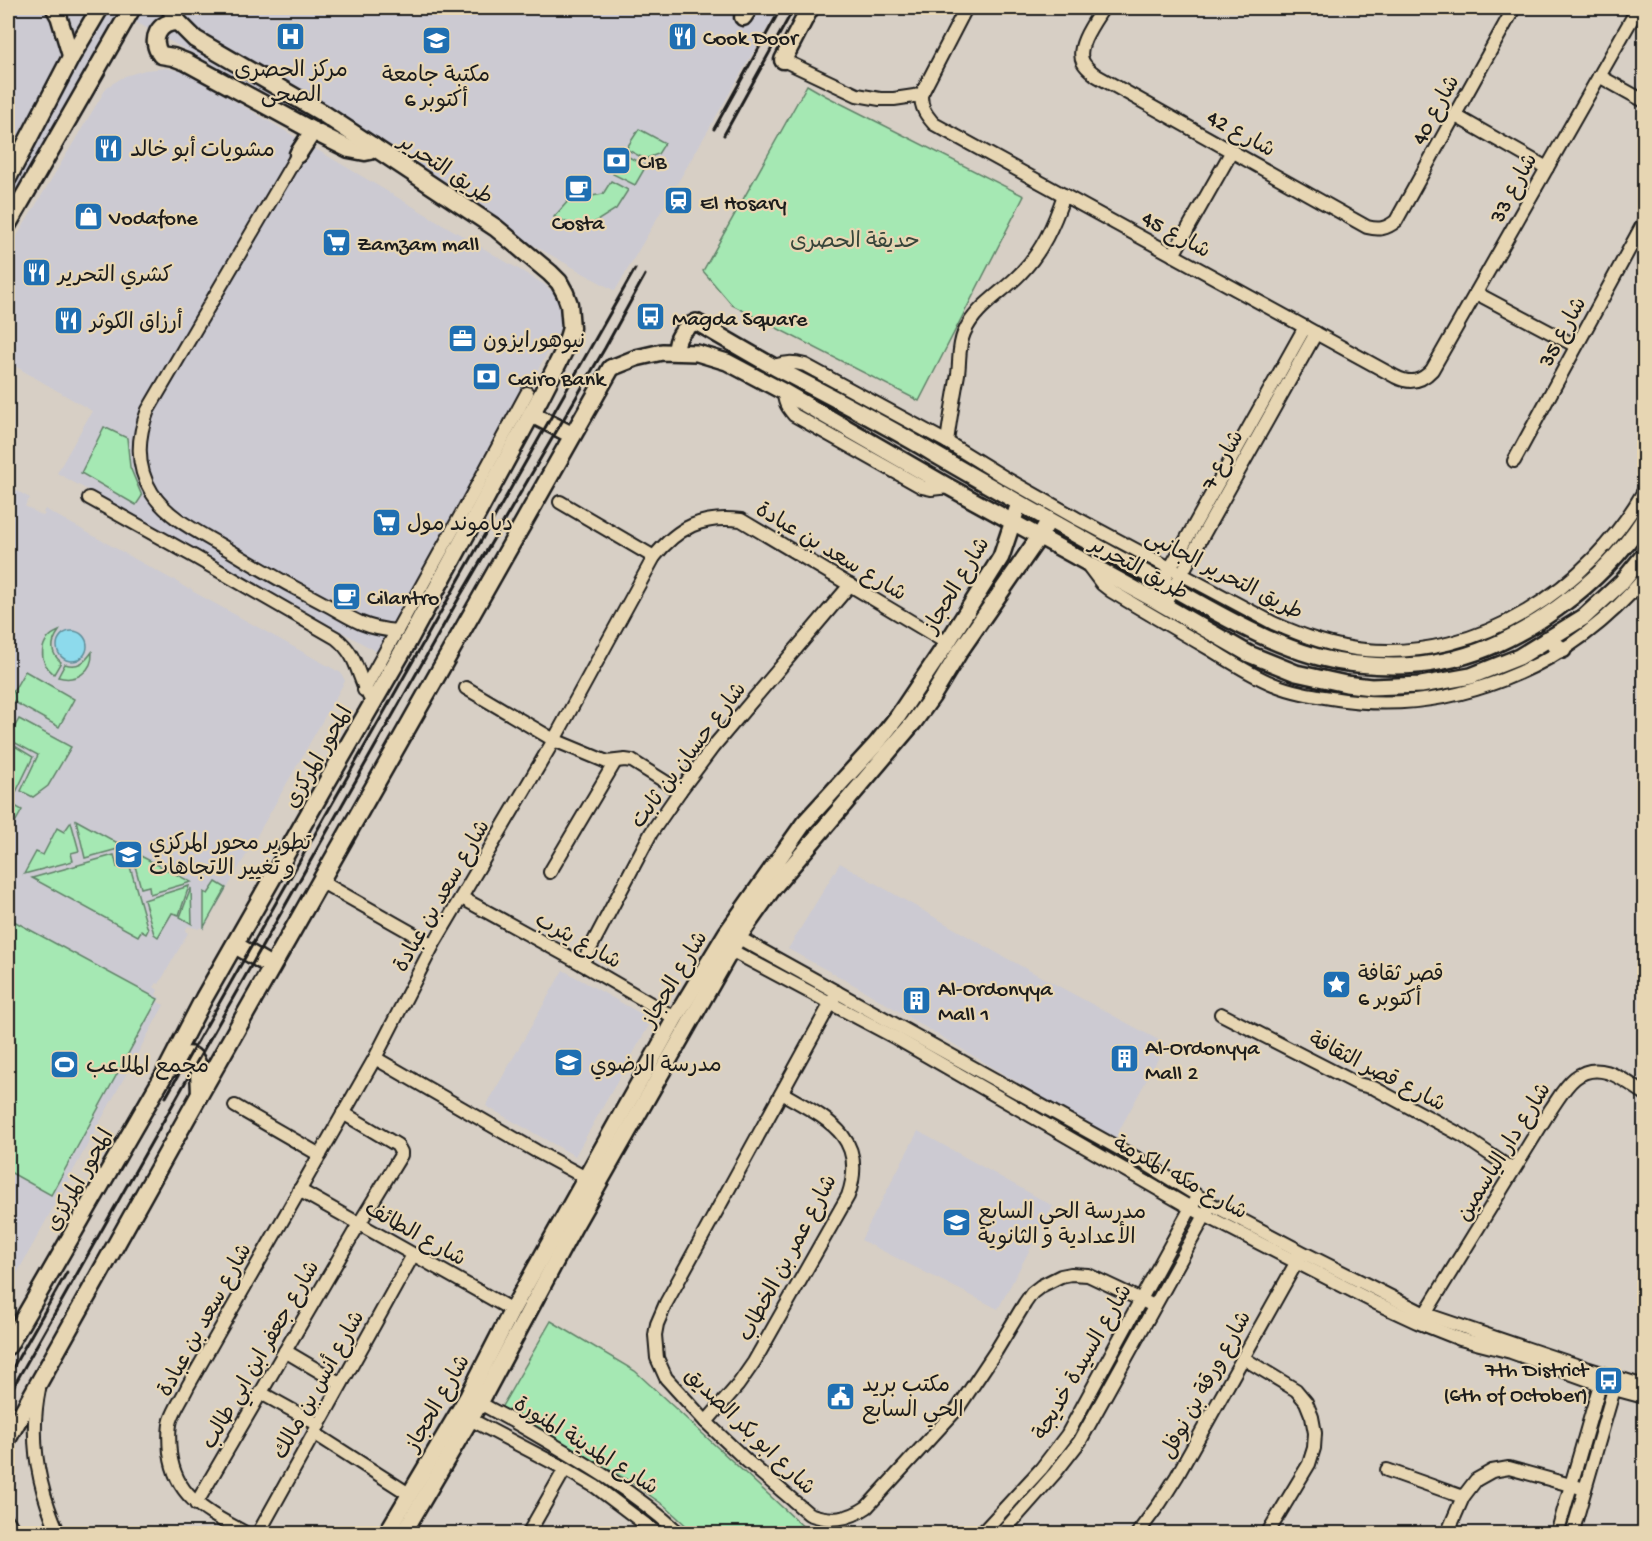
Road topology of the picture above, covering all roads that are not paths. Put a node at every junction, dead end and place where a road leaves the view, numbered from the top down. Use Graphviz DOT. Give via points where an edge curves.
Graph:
graph roads {
  1 [pos="54,8"];
  2 [pos="100,8"];
  3 [pos="132,8"];
  4 [pos="810,8"];
  5 [pos="966,8"];
  6 [pos="1102,8"];
  7 [pos="1514,8"];
  8 [pos="1638,8"];
  9 [pos="174,15"];
  10 [pos="71,57"];
  11 [pos="783,60"];
  12 [pos="1599,76"];
  13 [pos="921,95"];
  14 [pos="1644,101"];
  15 [pos="1454,115"];
  16 [pos="313,131"];
  17 [pos="374,146"];
  18 [pos="1232,151"];
  19 [pos="298,154"];
  20 [pos="1547,168"];
  21 [pos="9,172"];
  22 [pos="1064,195"];
  23 [pos="1644,222"];
  24 [pos="8,224"];
  25 [pos="496,228"];
  26 [pos="1388,228"];
  27 [pos="1173,255"];
  28 [pos="1476,293"];
  29 [pos="1310,330"];
  30 [pos="1576,346"];
  31 [pos="676,352"];
  32 [pos="774,366"];
  33 [pos="611,368"];
  34 [pos="1416,381"];
  35 [pos="527,393"];
  36 [pos="531,414"];
  37 [pos="572,435"];
  38 [pos="947,442"];
  39 [pos="1514,461"];
  40 [pos="1644,491"];
  41 [pos="89,498"];
  42 [pos="560,502"];
  43 [pos="1019,503"];
  44 [pos="1644,519"];
  45 [pos="1048,520"];
  46 [pos="1014,523"];
  47 [pos="1039,537"];
  48 [pos="1644,555"];
  49 [pos="654,557"];
  50 [pos="1086,563"];
  51 [pos="1169,568"];
  52 [pos="1181,574"];
  53 [pos="1644,578"];
  54 [pos="850,585"];
  55 [pos="1167,586"];
  56 [pos="1158,602"];
  57 [pos="397,631"];
  58 [pos="1547,639"];
  59 [pos="947,643"];
  60 [pos="1563,650"];
  61 [pos="466,688"];
  62 [pos="369,697"];
  63 [pos="554,740"];
  64 [pos="615,762"];
  65 [pos="680,790"];
  66 [pos="550,872"];
  67 [pos="320,881"];
  68 [pos="462,898"];
  69 [pos="729,941"];
  70 [pos="235,945"];
  71 [pos="433,945"];
  72 [pos="582,964"];
  73 [pos="272,966"];
  74 [pos="837,992"];
  75 [pos="831,1004"];
  76 [pos="1221,1014"];
  77 [pos="675,1018"];
  78 [pos="375,1058"];
  79 [pos="164,1075"];
  80 [pos="782,1093"];
  81 [pos="1644,1093"];
  82 [pos="200,1094"];
  83 [pos="235,1106"];
  84 [pos="343,1113"];
  85 [pos="320,1155"];
  86 [pos="1513,1170"];
  87 [pos="586,1178"];
  88 [pos="299,1191"];
  89 [pos="1197,1196"];
  90 [pos="1191,1208"];
  91 [pos="1208,1209"];
  92 [pos="359,1224"];
  93 [pos="413,1255"];
  94 [pos="1299,1257"];
  95 [pos="1141,1300"];
  96 [pos="1154,1306"];
  97 [pos="512,1310"];
  98 [pos="1425,1314"];
  99 [pos="8,1346"];
  100 [pos="285,1351"];
  101 [pos="1243,1358"];
  102 [pos="43,1374"];
  103 [pos="341,1384"];
  104 [pos="1600,1384"];
  105 [pos="1644,1386"];
  106 [pos="1614,1389"];
  107 [pos="261,1393"];
  108 [pos="1644,1397"];
  109 [pos="474,1399"];
  110 [pos="464,1415"];
  111 [pos="706,1422"];
  112 [pos="316,1429"];
  113 [pos="8,1438"];
  114 [pos="565,1468"];
  115 [pos="1387,1470"];
  116 [pos="1572,1485"];
  117 [pos="1585,1489"];
  118 [pos="409,1494"];
  119 [pos="1463,1497"];
  120 [pos="196,1504"];
  121 [pos="8,1521"];
  122 [pos="16,1533"];
  123 [pos="58,1533"];
  124 [pos="247,1533"];
  125 [pos="258,1533"];
  126 [pos="386,1533"];
  127 [pos="403,1533"];
  128 [pos="528,1533"];
  129 [pos="658,1533"];
  130 [pos="680,1533"];
  131 [pos="981,1533"];
  132 [pos="1001,1533"];
  133 [pos="1137,1533"];
  134 [pos="1267,1533"];
  135 [pos="1447,1533"];
  136 [pos="1557,1533"];
  137 [pos="1572,1533"];
  1 -- 10 [label="street"];
  2 -- 10 [label="main road"];
  3 -- 24 [label="main road"];
  4 -- 11 [label="main road"];
  5 -- 13 [label="street"];
  6 -- 18 [label="street, شارع 42" via="1083,42 1082,60 1088,69"];
  7 -- 15 [label="street, شارع 40"];
  8 -- 12 [label="street, شارع 33"];
  9 -- 16 [label="main road, طريق التحرير" via="156,35 155,46 160,55 186,62"];
  9 -- 17 [label="main road, طريق التحرير" via="205,46"];
  10 -- 21 [label="main road"];
  11 -- 13 [label="street" via="857,95 894,99"];
  12 -- 14 [label="street"];
  12 -- 20 [label="street, شارع 33"];
  13 -- 22 [label="street, شارع 45" via="924,111 934,124"];
  15 -- 20 [label="street"];
  15 -- 26 [label="street, شارع 40"];
  16 -- 17 [label="main road, طريق التحرير" via="355,151 367,152"];
  16 -- 19 [label="main road"];
  17 -- 25 [label="main road, طريق التحرير"];
  18 -- 26 [label="street, شارع 42" via="1366,226"];
  18 -- 27 [label="street"];
  19 -- 57 [label="street" via="148,410 140,442 143,474 159,503 175,518 280,581 356,620"];
  20 -- 28 [label="street, شارع 33"];
  22 -- 27 [label="street, شارع 45"];
  22 -- 38 [label="street" via="1038,253 1021,274 975,315 964,333"];
  23 -- 30 [label="street, شارع 35"];
  25 -- 36 [label="main road, المحور المركزى" via="550,273 569,304 569,340"];
  27 -- 29 [label="street, شارع 45"];
  28 -- 30 [label="street"];
  28 -- 34 [label="street, شارع 33" via="1432,370"];
  29 -- 34 [label="street, شارع 45" via="1402,380"];
  29 -- 51 [label="street, شارع 7"];
  29 -- 52 [label="street, شارع 7"];
  30 -- 39 [label="street, شارع 35"];
  31 -- 32 [label="street, طريق التحرير" via="682,332 696,322"];
  31 -- 33 [label="street, طريق التحرير" via="649,354"];
  31 -- 46 [label="street, طريق التحرير" via="717,358"];
  32 -- 38 [label="street, طريق التحرير الجانبى" via="795,362 805,365"];
  32 -- 43 [label="street, طريق التحرير"];
  33 -- 37 [label="main road"];
  35 -- 57 [label="street"];
  36 -- 37 [label="main road"];
  36 -- 62 [label="main road, المحور المركزى"];
  37 -- 67 [label="main road"];
  38 -- 51 [label="street, طريق التحرير الجانبى"];
  40 -- 52 [label="street, طريق التحرير الجانبى" via="1603,550 1557,591 1491,630 1429,648 1365,650 1302,636"];
  41 -- 62 [label="street" via="336,638 355,661"];
  42 -- 49 [label="street"];
  43 -- 45 [label="street, طريق التحرير"];
  43 -- 46 [label="street, شارع الحجاز"];
  44 -- 55 [label="street, طريق التحرير" via="1601,572 1554,610 1512,637 1444,661 1356,664 1321,657 1257,634"];
  45 -- 47 [label="street, شارع الحجاز"];
  45 -- 55 [label="street, طريق التحرير"];
  46 -- 47 [label="street, طريق التحرير"];
  46 -- 59 [label="street, شارع الحجاز" via="1001,557"];
  47 -- 50 [label="street, طريق التحرير"];
  47 -- 69 [label="street, شارع الحجاز" via="914,722"];
  48 -- 58 [label="street, طريق التحرير" via="1597,605"];
  49 -- 54 [label="street, شارع سعد بن عبادة" via="686,528 727,518 741,520"];
  49 -- 63 [label="street, شارع سعد بن عبادة"];
  50 -- 56 [label="street, طريق التحرير"];
  50 -- 60 [label="street" via="1111,591 1243,669 1298,693 1356,703 1452,696 1514,676"];
  51 -- 52 [label="street, طريق التحرير الجانبى"];
  51 -- 55 [label="street, شارع 7"];
  52 -- 55 [label="street, شارع 7"];
  53 -- 60 [label="street" via="1622,604"];
  54 -- 59 [label="street, شارع سعد بن عبادة"];
  54 -- 65 [label="street, شارع حسان بن ثابت"];
  55 -- 56 [label="street, شارع 7"];
  56 -- 58 [label="street, طريق التحرير" via="1249,654 1296,673 1371,687 1421,686 1471,676 1519,657"];
  57 -- 62 [label="street"];
  58 -- 60 [label="street"];
  59 -- 69 [label="street, شارع الحجاز" via="877,743 804,823"];
  61 -- 63 [label="street"];
  62 -- 70 [label="main road, المحور المركزى" via="323,789"];
  63 -- 64 [label="street" via="599,760"];
  63 -- 68 [label="street, شارع سعد بن عبادة"];
  64 -- 65 [label="street" via="632,761"];
  64 -- 66 [label="street"];
  65 -- 72 [label="street, شارع حسان بن ثابت" via="651,832"];
  67 -- 71 [label="street"];
  67 -- 73 [label="main road"];
  68 -- 71 [label="street, شارع سعد بن عبادة"];
  68 -- 72 [label="street, شارع يثرب"];
  69 -- 74 [label="street, شارع مكه المكرمة"];
  69 -- 75 [label="street, شارع مكه المكرمة"];
  69 -- 77 [label="street, شارع الحجاز"];
  69 -- 109 [label="street, شارع الحجاز" via="574,1227"];
  70 -- 73 [label="main road"];
  70 -- 79 [label="main road, المحور المركزى"];
  71 -- 78 [label="street, شارع سعد بن عبادة"];
  72 -- 77 [label="street, شارع يثرب"];
  73 -- 82 [label="main road"];
  74 -- 75 [label="street, شارع ابو بكر الصديق"];
  74 -- 89 [label="street, شارع مكه المكرمة" via="1138,1159"];
  75 -- 80 [label="street, شارع ابو بكر الصديق"];
  75 -- 90 [label="street, شارع مكه المكرمة"];
  76 -- 86 [label="street, شارع قصر الثقافة" via="1358,1084 1374,1088 1463,1136"];
  77 -- 87 [label="street, شارع الحجاز"];
  78 -- 84 [label="street, شارع سعد بن عبادة"];
  78 -- 87 [label="street"];
  79 -- 82 [label="main road" via="183,1058 192,1057 199,1066"];
  79 -- 99 [label="main road, المحور المركزى"];
  80 -- 111 [label="street, شارع ابو بكر الصديق" via="657,1324 655,1347 666,1378"];
  80 -- 111 [label="street, شارع عمر بن الخطاب" via="840,1130 852,1154 853,1181 754,1362"];
  81 -- 86 [label="street, شارع دار الياسمين" via="1615,1074 1593,1070 1583,1073 1566,1087"];
  82 -- 102 [label="main road"];
  83 -- 85 [label="street"];
  84 -- 85 [label="street, شارع سعد بن عبادة"];
  84 -- 92 [label="street, شارع جعفر ابن ابي طالب" via="397,1144 401,1152"];
  85 -- 88 [label="street, شارع سعد بن عبادة"];
  86 -- 98 [label="street, شارع دار الياسمين"];
  87 -- 97 [label="street, شارع الحجاز"];
  88 -- 92 [label="street, شارع الطائف"];
  88 -- 120 [label="street, شارع سعد بن عبادة" via="171,1420 169,1444 175,1471"];
  89 -- 90 [label="street, شارع السيدة خديجة"];
  89 -- 91 [label="street, شارع مكه المكرمة"];
  90 -- 91 [label="street, شارع مكه المكرمة"];
  90 -- 95 [label="street, شارع السيدة خديجة"];
  91 -- 94 [label="street, شارع مكه المكرمة"];
  91 -- 96 [label="street, شارع السيدة خديجة"];
  92 -- 93 [label="street, شارع الطائف"];
  92 -- 100 [label="street, شارع جعفر ابن ابي طالب"];
  93 -- 97 [label="street, شارع الطائف"];
  93 -- 103 [label="street, شارع أنس بن مالك"];
  94 -- 98 [label="street, شارع مكه المكرمة"];
  94 -- 101 [label="street, شارع ورقة بن نوفل"];
  94 -- 104 [label="street, شارع مكه المكرمة" via="1417,1322"];
  95 -- 96 [label="street, شارع ابو بكر الصديق"];
  95 -- 111 [label="street, شارع ابو بكر الصديق" via="1088,1275 1061,1276 1041,1286 1025,1303 958,1408 867,1507 845,1518 809,1514"];
  95 -- 131 [label="street, شارع السيدة خديجة" via="1066,1435 1045,1464"];
  96 -- 132 [label="street, شارع السيدة خديجة" via="1080,1441"];
  97 -- 109 [label="street, شارع الحجاز"];
  98 -- 105 [label="street, شارع مكه المكرمة"];
  100 -- 103 [label="street"];
  100 -- 107 [label="street, شارع جعفر ابن ابي طالب"];
  101 -- 133 [label="street, شارع ورقة بن نوفل" via="1177,1476"];
  101 -- 134 [label="street" via="1296,1390 1306,1402 1315,1432 1309,1464"];
  102 -- 113 [label="main road"];
  102 -- 123 [label="street" via="35,1408 34,1438 44,1494"];
  103 -- 112 [label="street, شارع أنس بن مالك"];
  104 -- 106 [label="street, شارع مكه المكرمة"];
  104 -- 116 [label="street"];
  106 -- 108 [label="street, شارع مكه المكرمة"];
  106 -- 117 [label="street"];
  107 -- 112 [label="street"];
  107 -- 120 [label="street, شارع جعفر ابن ابي طالب"];
  109 -- 110 [label="street, شارع الحجاز"];
  109 -- 130 [label="street, شارع المدينة المنورة" via="568,1453 653,1510"];
  110 -- 114 [label="street, شارع المدينة المنورة"];
  110 -- 118 [label="street, شارع الحجاز"];
  110 -- 127 [label="street, شارع الحجاز"];
  112 -- 118 [label="street"];
  112 -- 125 [label="street, شارع أنس بن مالك"];
  114 -- 128 [label="street"];
  114 -- 129 [label="street, شارع المدينة المنورة"];
  115 -- 119 [label="street"];
  116 -- 117 [label="street"];
  116 -- 119 [label="street" via="1509,1468 1476,1480"];
  116 -- 136 [label="street"];
  117 -- 137 [label="street"];
  118 -- 126 [label="street, شارع الحجاز"];
  119 -- 135 [label="street"];
  120 -- 124 [label="street, شارع سعد بن عبادة"];
  121 -- 122 [label="street"];
}
